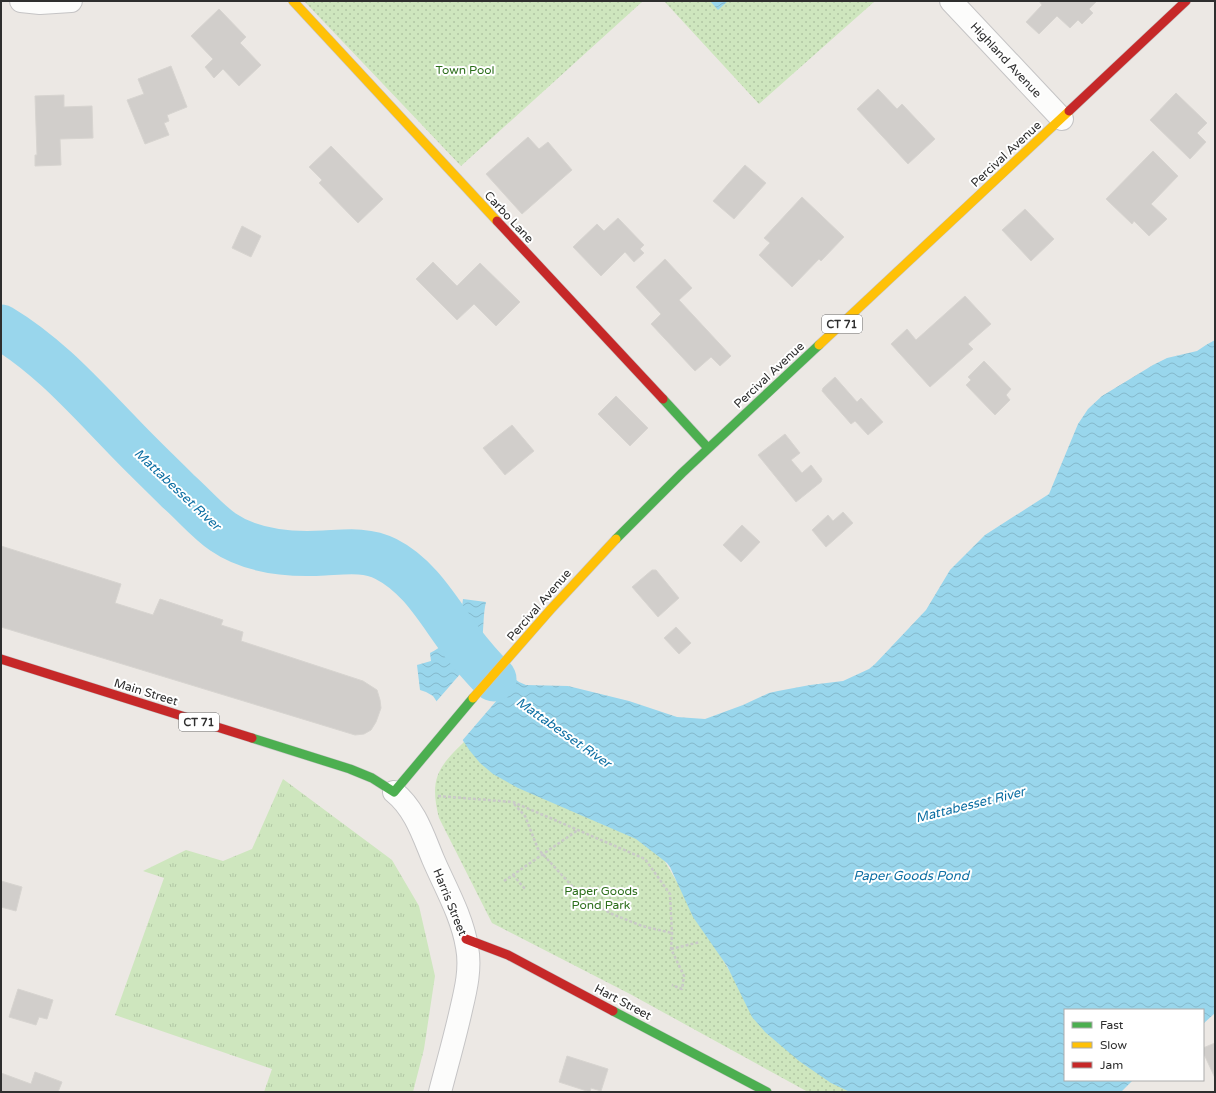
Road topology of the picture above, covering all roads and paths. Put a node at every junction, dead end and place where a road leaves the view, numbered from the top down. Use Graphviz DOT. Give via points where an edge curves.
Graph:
graph roads {
  1 [pos="21,1"];
  2 [pos="71,1"];
  3 [pos="293,1"];
  4 [pos="951,1"];
  5 [pos="1186,1"];
  6 [pos="1062,119"];
  7 [pos="708,448"];
  8 [pos="1,659"];
  9 [pos="394,792"];
  10 [pos="438,796"];
  11 [pos="513,802"];
  12 [pos="579,830"];
  13 [pos="543,854"];
  14 [pos="513,875"];
  15 [pos="504,881"];
  16 [pos="526,890"];
  17 [pos="672,933"];
  18 [pos="466,939"];
  19 [pos="700,942"];
  20 [pos="671,949"];
  21 [pos="672,986"];
  22 [pos="440,1092"];
  23 [pos="767,1092"];
  1 -- 2 [label="street"];
  3 -- 7 [label="main road, Carbo Lane"];
  4 -- 6 [label="street, Highland Avenue"];
  5 -- 6 [label="main road, Percival Avenue / CT 71"];
  6 -- 7 [label="main road, Percival Avenue / CT 71"];
  7 -- 9 [label="main road, Percival Avenue / CT 71" via="575,582"];
  8 -- 9 [label="main road, Main Street / CT 71" via="350,769 372,778"];
  9 -- 18 [label="street, Harris Street" via="405,802 415,818"];
  10 -- 11 [label="path"];
  11 -- 12 [label="path"];
  11 -- 13 [label="path" via="525,816 538,849"];
  12 -- 13 [label="path"];
  12 -- 17 [label="path" via="645,859 670,894"];
  13 -- 14 [label="path"];
  13 -- 17 [label="path" via="582,897 612,914 642,926"];
  14 -- 15 [label="path"];
  14 -- 16 [label="path"];
  17 -- 20 [label="path"];
  18 -- 22 [label="street, Harris Street" via="469,965 465,992"];
  18 -- 23 [label="main road, Hart Street" via="508,955"];
  19 -- 20 [label="path"];
  20 -- 21 [label="path" via="684,976 682,989"];
}
